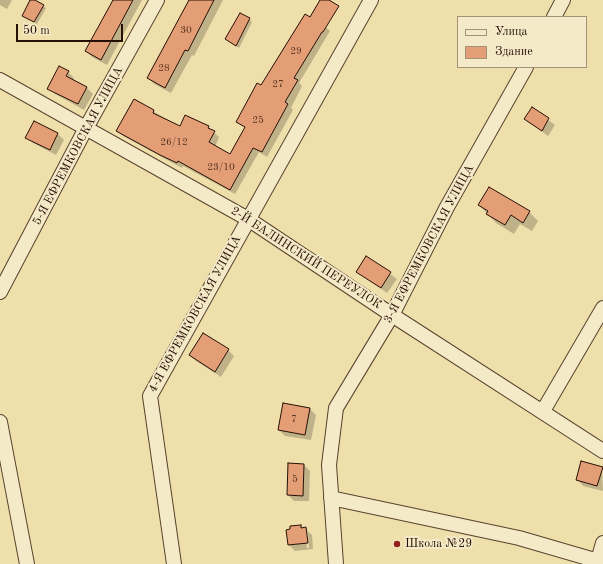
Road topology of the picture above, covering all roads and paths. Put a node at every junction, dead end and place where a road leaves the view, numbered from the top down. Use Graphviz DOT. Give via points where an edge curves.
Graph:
graph roads {
  1 [pos="157,0"];
  2 [pos="371,0"];
  3 [pos="563,0"];
  4 [pos="555,16"];
  5 [pos="525,68"];
  6 [pos="0,80"];
  7 [pos="86,128"];
  8 [pos="248,218"];
  9 [pos="0,292"];
  10 [pos="603,308"];
  11 [pos="392,315"];
  12 [pos="543,411"];
  13 [pos="0,422"];
  14 [pos="603,451"];
  15 [pos="331,498"];
  16 [pos="603,543"];
  17 [pos="597,563"];
  18 [pos="27,564"];
  19 [pos="174,564"];
  20 [pos="336,564"];
  1 -- 7 [label="street, 5-Я ЕФРЕМКОВСКАЯ УЛИЦА"];
  2 -- 8 [label="street, 4-Я ЕФРЕМКОВСКАЯ УЛИЦА"];
  3 -- 4 [label="street"];
  5 -- 11 [label="street, 3-Я ЕФРЕМКОВСКАЯ УЛИЦА" via="448,207"];
  6 -- 7 [label="street, 2-Й БАЛИНСКИЙ ПЕРЕУЛОК"];
  7 -- 8 [label="street, 2-Й БАЛИНСКИЙ ПЕРЕУЛОК"];
  7 -- 9 [label="street, 5-Я ЕФРЕМКОВСКАЯ УЛИЦА"];
  8 -- 11 [label="street, 2-Й БАЛИНСКИЙ ПЕРЕУЛОК"];
  8 -- 19 [label="street, 4-Я ЕФРЕМКОВСКАЯ УЛИЦА" via="150,396"];
  10 -- 12 [label="street"];
  11 -- 12 [label="street, 2-Й БАЛИНСКИЙ ПЕРЕУЛОК"];
  11 -- 15 [label="street, 3-Я ЕФРЕМКОВСКАЯ УЛИЦА" via="336,408 329,465"];
  12 -- 14 [label="street, 2-Й БАЛИНСКИЙ ПЕРЕУЛОК"];
  13 -- 18 [label="street"];
  15 -- 17 [label="street" via="519,538"];
  15 -- 20 [label="street, 3-Я ЕФРЕМКОВСКАЯ УЛИЦА"];
  16 -- 17 [label="street"];
}
